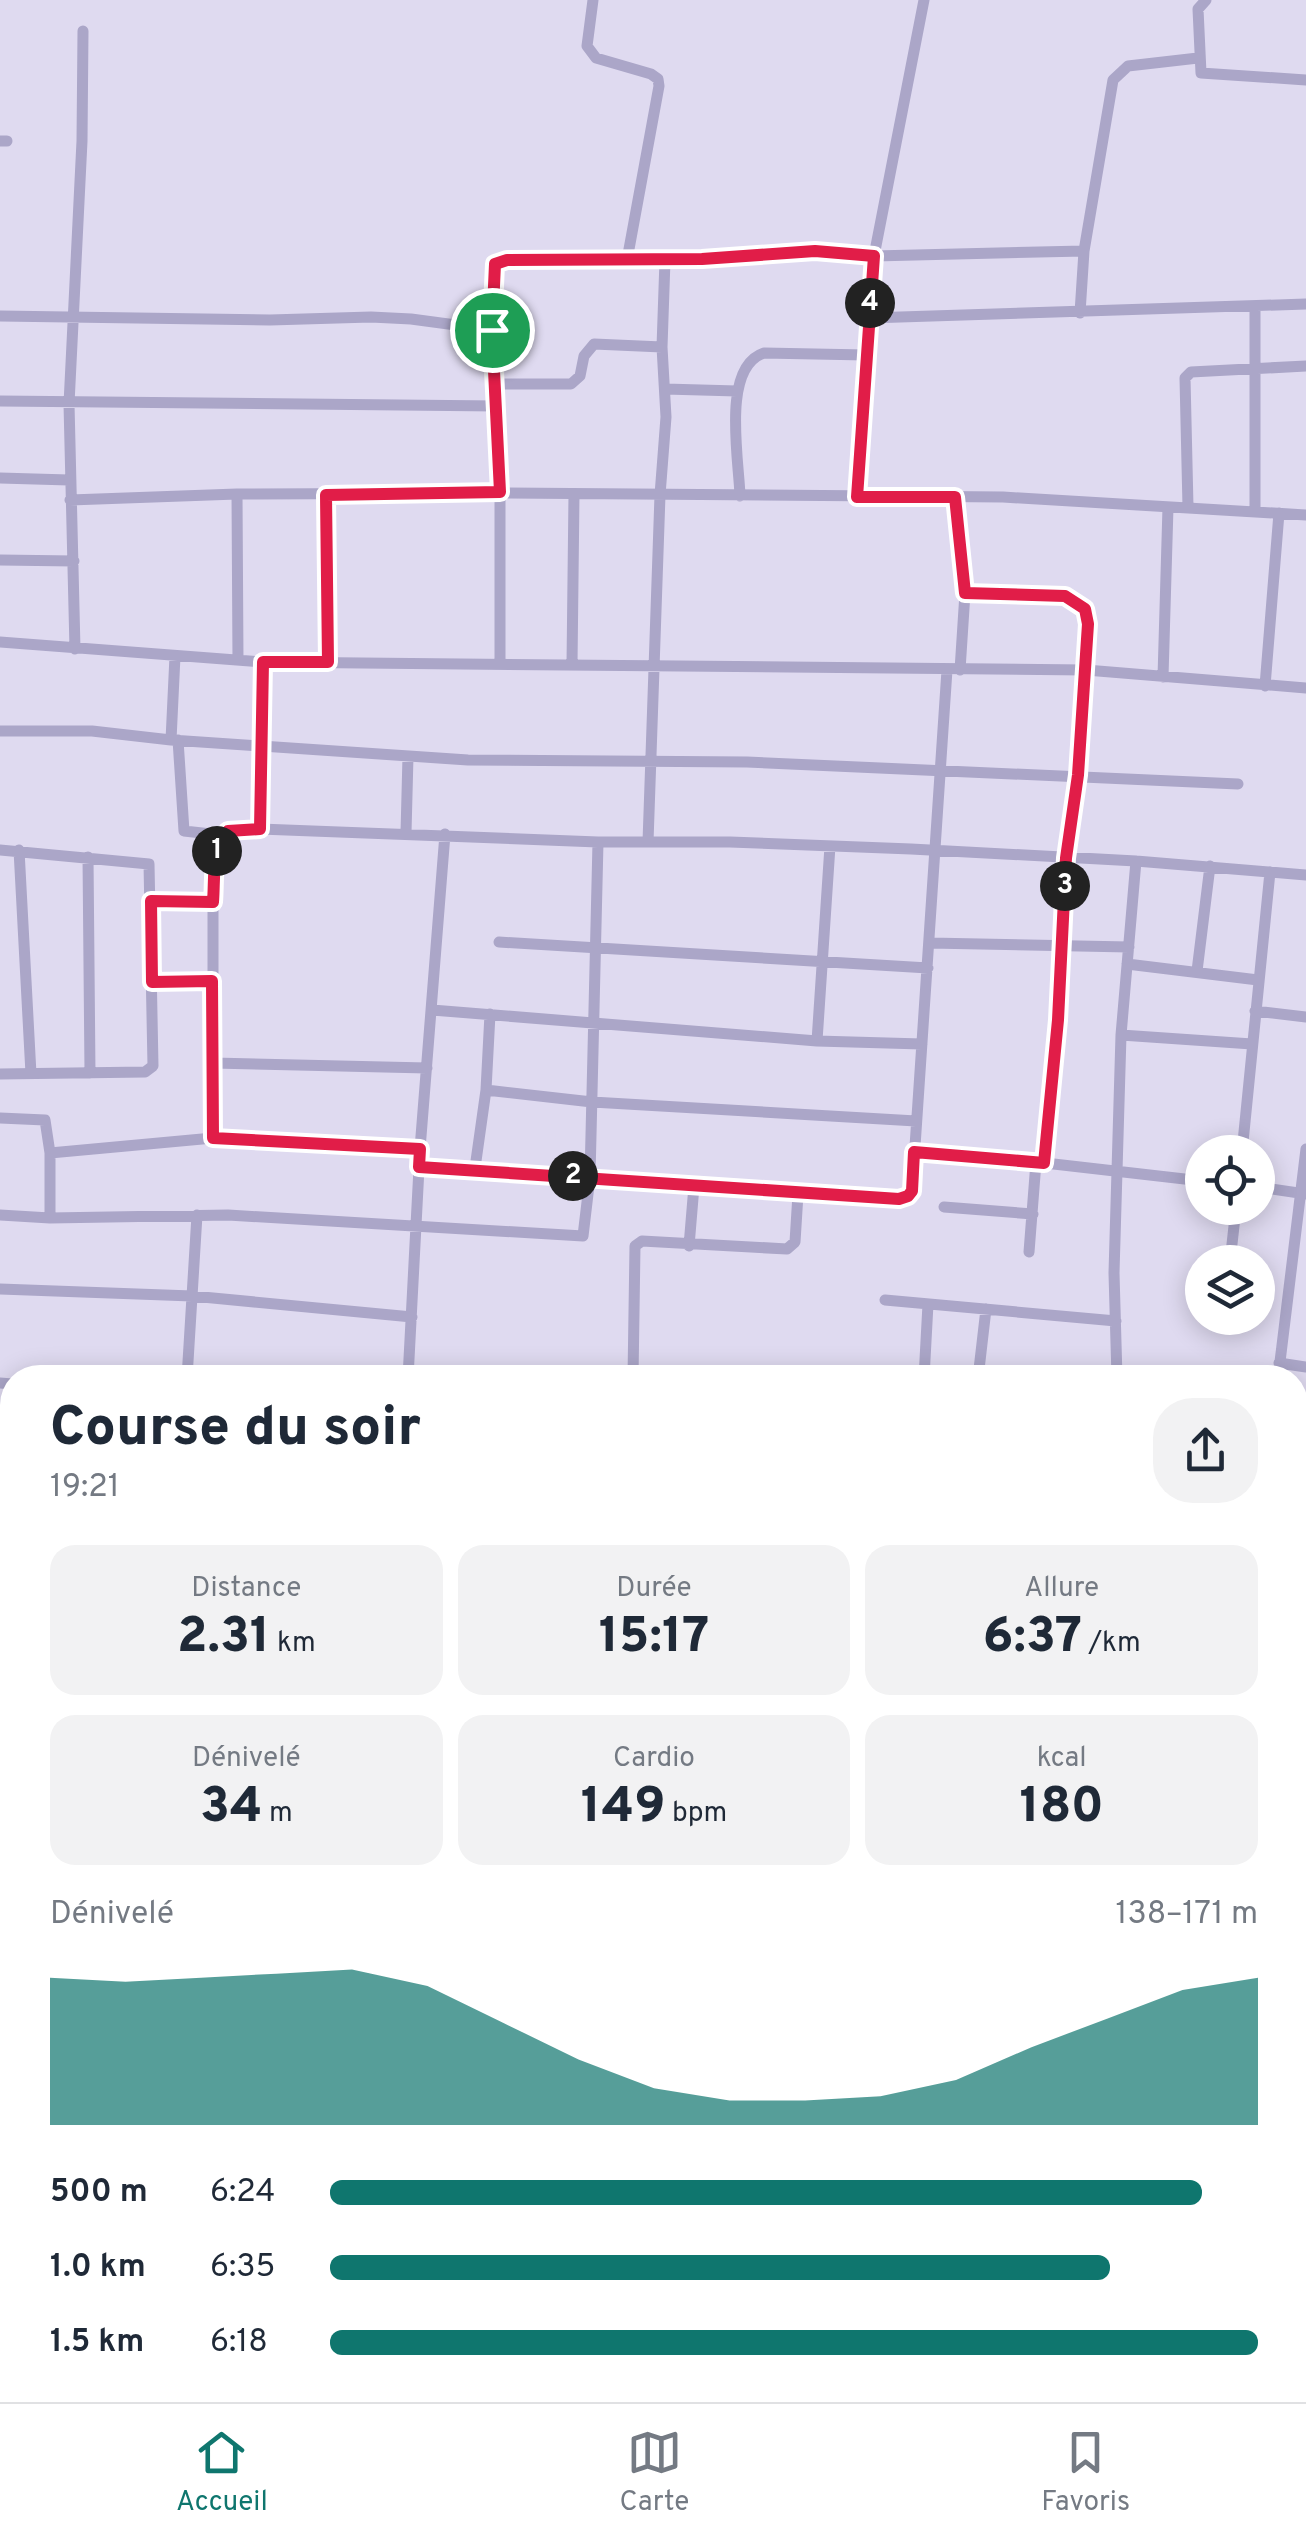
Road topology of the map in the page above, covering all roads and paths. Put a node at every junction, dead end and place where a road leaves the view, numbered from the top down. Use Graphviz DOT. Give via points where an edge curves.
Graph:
graph roads {
  1 [pos="593,0"];
  2 [pos="924,0"];
  3 [pos="1206,0"];
  4 [pos="83,31"];
  5 [pos="1198,58"];
  6 [pos="1306,80"];
  7 [pos="1084,252"];
  8 [pos="874,256"];
  9 [pos="627,260"];
  10 [pos="665,260"];
  11 [pos="1306,304"];
  12 [pos="1255,307"];
  13 [pos="1080,313"];
  14 [pos="0,316"];
  15 [pos="71,318"];
  16 [pos="868,318"];
  17 [pos="492,330"];
  18 [pos="662,347"];
  19 [pos="866,354"];
  20 [pos="1256,366"];
  21 [pos="1306,366"];
  22 [pos="496,384"];
  23 [pos="665,389"];
  24 [pos="737,392"];
  25 [pos="0,401"];
  26 [pos="69,404"];
  27 [pos="497,406"];
  28 [pos="0,478"];
  29 [pos="69,480"];
  30 [pos="500,492"];
  31 [pos="237,494"];
  32 [pos="574,494"];
  33 [pos="326,495"];
  34 [pos="660,496"];
  35 [pos="740,496"];
  36 [pos="857,497"];
  37 [pos="955,497"];
  38 [pos="70,500"];
  39 [pos="1168,507"];
  40 [pos="1188,507"];
  41 [pos="1255,511"];
  42 [pos="1279,513"];
  43 [pos="1306,515"];
  44 [pos="0,560"];
  45 [pos="74,561"];
  46 [pos="965,593"];
  47 [pos="0,642"];
  48 [pos="75,648"];
  49 [pos="175,656"];
  50 [pos="238,660"];
  51 [pos="263,662"];
  52 [pos="328,662"];
  53 [pos="500,664"];
  54 [pos="572,665"];
  55 [pos="653,667"];
  56 [pos="954,670"];
  57 [pos="1086,670"];
  58 [pos="1163,678"];
  59 [pos="1265,686"];
  60 [pos="1306,688"];
  61 [pos="0,732"];
  62 [pos="175,740"];
  63 [pos="263,746"];
  64 [pos="408,756"];
  65 [pos="652,763"];
  66 [pos="942,769"];
  67 [pos="1078,775"];
  68 [pos="1238,784"];
  69 [pos="260,829"];
  70 [pos="406,833"];
  71 [pos="445,834"];
  72 [pos="598,842"];
  73 [pos="648,842"];
  74 [pos="217,846"];
  75 [pos="830,846"];
  76 [pos="0,850"];
  77 [pos="19,850"];
  78 [pos="936,851"];
  79 [pos="88,857"];
  80 [pos="1066,858"];
  81 [pos="1136,861"];
  82 [pos="1210,866"];
  83 [pos="1270,872"];
  84 [pos="1306,875"];
  85 [pos="151,901"];
  86 [pos="213,902"];
  87 [pos="499,942"];
  88 [pos="930,944"];
  89 [pos="1062,944"];
  90 [pos="1128,947"];
  91 [pos="595,949"];
  92 [pos="822,961"];
  93 [pos="1127,964"];
  94 [pos="928,968"];
  95 [pos="1198,972"];
  96 [pos="1258,980"];
  97 [pos="212,981"];
  98 [pos="152,982"];
  99 [pos="432,1010"];
  100 [pos="1255,1010"];
  101 [pos="490,1014"];
  102 [pos="1306,1016"];
  103 [pos="593,1020"];
  104 [pos="1120,1035"];
  105 [pos="817,1041"];
  106 [pos="922,1044"];
  107 [pos="1252,1044"];
  108 [pos="213,1063"];
  109 [pos="427,1068"];
  110 [pos="90,1073"];
  111 [pos="0,1074"];
  112 [pos="31,1074"];
  113 [pos="486,1090"];
  114 [pos="592,1102"];
  115 [pos="0,1118"];
  116 [pos="916,1122"];
  117 [pos="1244,1135"];
  118 [pos="213,1138"];
  119 [pos="420,1149"];
  120 [pos="1306,1149"];
  121 [pos="50,1152"];
  122 [pos="914,1152"];
  123 [pos="1040,1162"];
  124 [pos="419,1167"];
  125 [pos="475,1168"];
  126 [pos="1116,1172"];
  127 [pos="590,1177"];
  128 [pos="1185,1180"];
  129 [pos="694,1186"];
  130 [pos="1275,1190"];
  131 [pos="798,1194"];
  132 [pos="1303,1194"];
  133 [pos="944,1207"];
  134 [pos="1032,1214"];
  135 [pos="0,1215"];
  136 [pos="197,1215"];
  137 [pos="50,1218"];
  138 [pos="416,1224"];
  139 [pos="689,1246"];
  140 [pos="1030,1252"];
  141 [pos="0,1289"];
  142 [pos="192,1296"];
  143 [pos="885,1300"];
  144 [pos="928,1304"];
  145 [pos="986,1309"];
  146 [pos="412,1317"];
  147 [pos="1116,1321"];
  148 [pos="1279,1362"];
  149 [pos="188,1365"];
  150 [pos="409,1365"];
  151 [pos="633,1365"];
  152 [pos="925,1365"];
  153 [pos="980,1365"];
  154 [pos="1117,1365"];
  155 [pos="1279,1365"];
  156 [pos="1299,1365"];
  1 -- 9 [label="street" via="590,53 651,74 659,86"];
  2 -- 8 [label="street"];
  3 -- 5 [label="street" via="1198,9"];
  4 -- 15 [label="street"];
  5 -- 6 [label="street" via="1204,75"];
  5 -- 7 [label="street" via="1128,66 1114,80"];
  7 -- 8 [label="street"];
  7 -- 13 [label="street"];
  8 -- 10 [label="street" via="815,251"];
  8 -- 16 [label="street"];
  9 -- 10 [label="street"];
  9 -- 17 [label="street" via="495,264"];
  10 -- 18 [label="street"];
  11 -- 12 [label="street"];
  12 -- 13 [label="street"];
  12 -- 20 [label="street"];
  13 -- 16 [label="street"];
  14 -- 15 [label="street"];
  15 -- 17 [label="street" via="370,317"];
  15 -- 26 [label="street"];
  16 -- 19 [label="street"];
  17 -- 22 [label="street"];
  18 -- 22 [label="street" via="594,344 571,384"];
  18 -- 23 [label="street"];
  19 -- 24 [label="street" via="764,353 750,359"];
  19 -- 36 [label="street"];
  20 -- 21 [label="street"];
  20 -- 40 [label="street" via="1185,378"];
  20 -- 41 [label="street"];
  22 -- 27 [label="street"];
  23 -- 24 [label="street"];
  23 -- 34 [label="street"];
  24 -- 35 [label="street"];
  25 -- 26 [label="street"];
  26 -- 27 [label="street"];
  26 -- 29 [label="street"];
  27 -- 30 [label="street"];
  28 -- 29 [label="street"];
  29 -- 38 [label="street"];
  30 -- 32 [label="street"];
  30 -- 33 [label="street"];
  30 -- 53 [label="street"];
  31 -- 33 [label="street"];
  31 -- 38 [label="street"];
  31 -- 50 [label="street"];
  32 -- 34 [label="street"];
  32 -- 54 [label="street"];
  33 -- 52 [label="street"];
  34 -- 35 [label="street"];
  34 -- 55 [label="street"];
  35 -- 36 [label="street"];
  36 -- 37 [label="street"];
  37 -- 39 [label="street"];
  37 -- 46 [label="street"];
  38 -- 45 [label="street"];
  39 -- 40 [label="street"];
  39 -- 58 [label="street"];
  40 -- 41 [label="street"];
  41 -- 42 [label="street"];
  42 -- 43 [label="street"];
  42 -- 59 [label="street"];
  44 -- 45 [label="street"];
  45 -- 48 [label="street"];
  46 -- 56 [label="street"];
  46 -- 57 [label="street" via="1076,600 1088,624"];
  47 -- 48 [label="street"];
  48 -- 49 [label="street"];
  49 -- 50 [label="street"];
  49 -- 62 [label="street"];
  50 -- 51 [label="street"];
  51 -- 52 [label="street"];
  51 -- 63 [label="street"];
  52 -- 53 [label="street"];
  53 -- 54 [label="street"];
  54 -- 55 [label="street"];
  55 -- 56 [label="street"];
  55 -- 65 [label="street"];
  56 -- 57 [label="street"];
  56 -- 66 [label="street"];
  57 -- 58 [label="street"];
  57 -- 67 [label="street"];
  58 -- 59 [label="street"];
  59 -- 60 [label="street"];
  61 -- 62 [label="street" via="92,731"];
  62 -- 63 [label="street"];
  62 -- 74 [label="street" via="184,832 211,834"];
  63 -- 64 [label="street"];
  63 -- 69 [label="street"];
  64 -- 65 [label="street"];
  64 -- 70 [label="street"];
  65 -- 66 [label="street"];
  65 -- 73 [label="street"];
  66 -- 67 [label="street"];
  66 -- 78 [label="street"];
  67 -- 68 [label="street"];
  67 -- 80 [label="street"];
  69 -- 70 [label="street"];
  69 -- 74 [label="street" via="228,831"];
  70 -- 71 [label="street"];
  71 -- 72 [label="street"];
  71 -- 99 [label="street"];
  72 -- 73 [label="street"];
  72 -- 91 [label="street"];
  73 -- 75 [label="street"];
  74 -- 86 [label="street"];
  75 -- 78 [label="street"];
  75 -- 92 [label="street"];
  76 -- 77 [label="street"];
  77 -- 79 [label="street"];
  77 -- 112 [label="street"];
  78 -- 80 [label="street"];
  78 -- 88 [label="street"];
  79 -- 85 [label="street" via="149,864"];
  79 -- 110 [label="street"];
  80 -- 81 [label="street"];
  80 -- 89 [label="street"];
  81 -- 82 [label="street"];
  81 -- 90 [label="street"];
  82 -- 83 [label="street"];
  82 -- 95 [label="street"];
  83 -- 84 [label="street"];
  83 -- 96 [label="street"];
  85 -- 86 [label="street"];
  85 -- 98 [label="street"];
  86 -- 97 [label="street"];
  87 -- 91 [label="street"];
  88 -- 89 [label="street"];
  88 -- 94 [label="street"];
  89 -- 90 [label="street"];
  89 -- 123 [label="street"];
  90 -- 93 [label="street"];
  91 -- 92 [label="street"];
  91 -- 103 [label="street"];
  92 -- 94 [label="street"];
  92 -- 105 [label="street"];
  93 -- 95 [label="street"];
  93 -- 104 [label="street"];
  94 -- 106 [label="street"];
  95 -- 96 [label="street"];
  96 -- 100 [label="street"];
  97 -- 98 [label="street"];
  97 -- 108 [label="street"];
  98 -- 110 [label="street" via="154,1066"];
  99 -- 101 [label="street"];
  99 -- 109 [label="street"];
  100 -- 102 [label="street"];
  100 -- 107 [label="street"];
  101 -- 103 [label="street"];
  101 -- 113 [label="street"];
  103 -- 105 [label="street"];
  103 -- 114 [label="street"];
  104 -- 107 [label="street"];
  104 -- 126 [label="street"];
  105 -- 106 [label="street"];
  106 -- 116 [label="street"];
  107 -- 117 [label="street"];
  108 -- 109 [label="street"];
  108 -- 118 [label="street"];
  109 -- 119 [label="street"];
  110 -- 112 [label="street"];
  111 -- 112 [label="street"];
  113 -- 114 [label="street"];
  113 -- 125 [label="street"];
  114 -- 116 [label="street"];
  114 -- 127 [label="street"];
  115 -- 121 [label="street" via="45,1120"];
  116 -- 122 [label="street"];
  118 -- 119 [label="street"];
  118 -- 121 [label="street"];
  119 -- 124 [label="street"];
  120 -- 132 [label="street"];
  121 -- 137 [label="street"];
  122 -- 123 [label="street"];
  122 -- 131 [label="street" via="908,1196"];
  123 -- 126 [label="street"];
  123 -- 134 [label="street"];
  124 -- 125 [label="street"];
  124 -- 138 [label="street"];
  125 -- 127 [label="street"];
  126 -- 128 [label="street"];
  126 -- 147 [label="street"];
  127 -- 129 [label="street"];
  127 -- 138 [label="street" via="583,1236"];
  129 -- 131 [label="street"];
  129 -- 139 [label="street"];
  130 -- 132 [label="street"];
  131 -- 139 [label="street" via="792,1247"];
  132 -- 148 [label="street"];
  133 -- 134 [label="street"];
  134 -- 140 [label="street"];
  135 -- 137 [label="street"];
  136 -- 137 [label="street"];
  136 -- 138 [label="street"];
  136 -- 142 [label="street"];
  138 -- 146 [label="street"];
  139 -- 151 [label="street" via="635,1246"];
  141 -- 142 [label="street"];
  142 -- 146 [label="street"];
  142 -- 149 [label="street"];
  143 -- 144 [label="street"];
  144 -- 145 [label="street"];
  144 -- 152 [label="street"];
  145 -- 147 [label="street"];
  145 -- 153 [label="street"];
  146 -- 150 [label="street"];
  147 -- 154 [label="street"];
  148 -- 155 [label="street"];
  148 -- 156 [label="street"];
}
